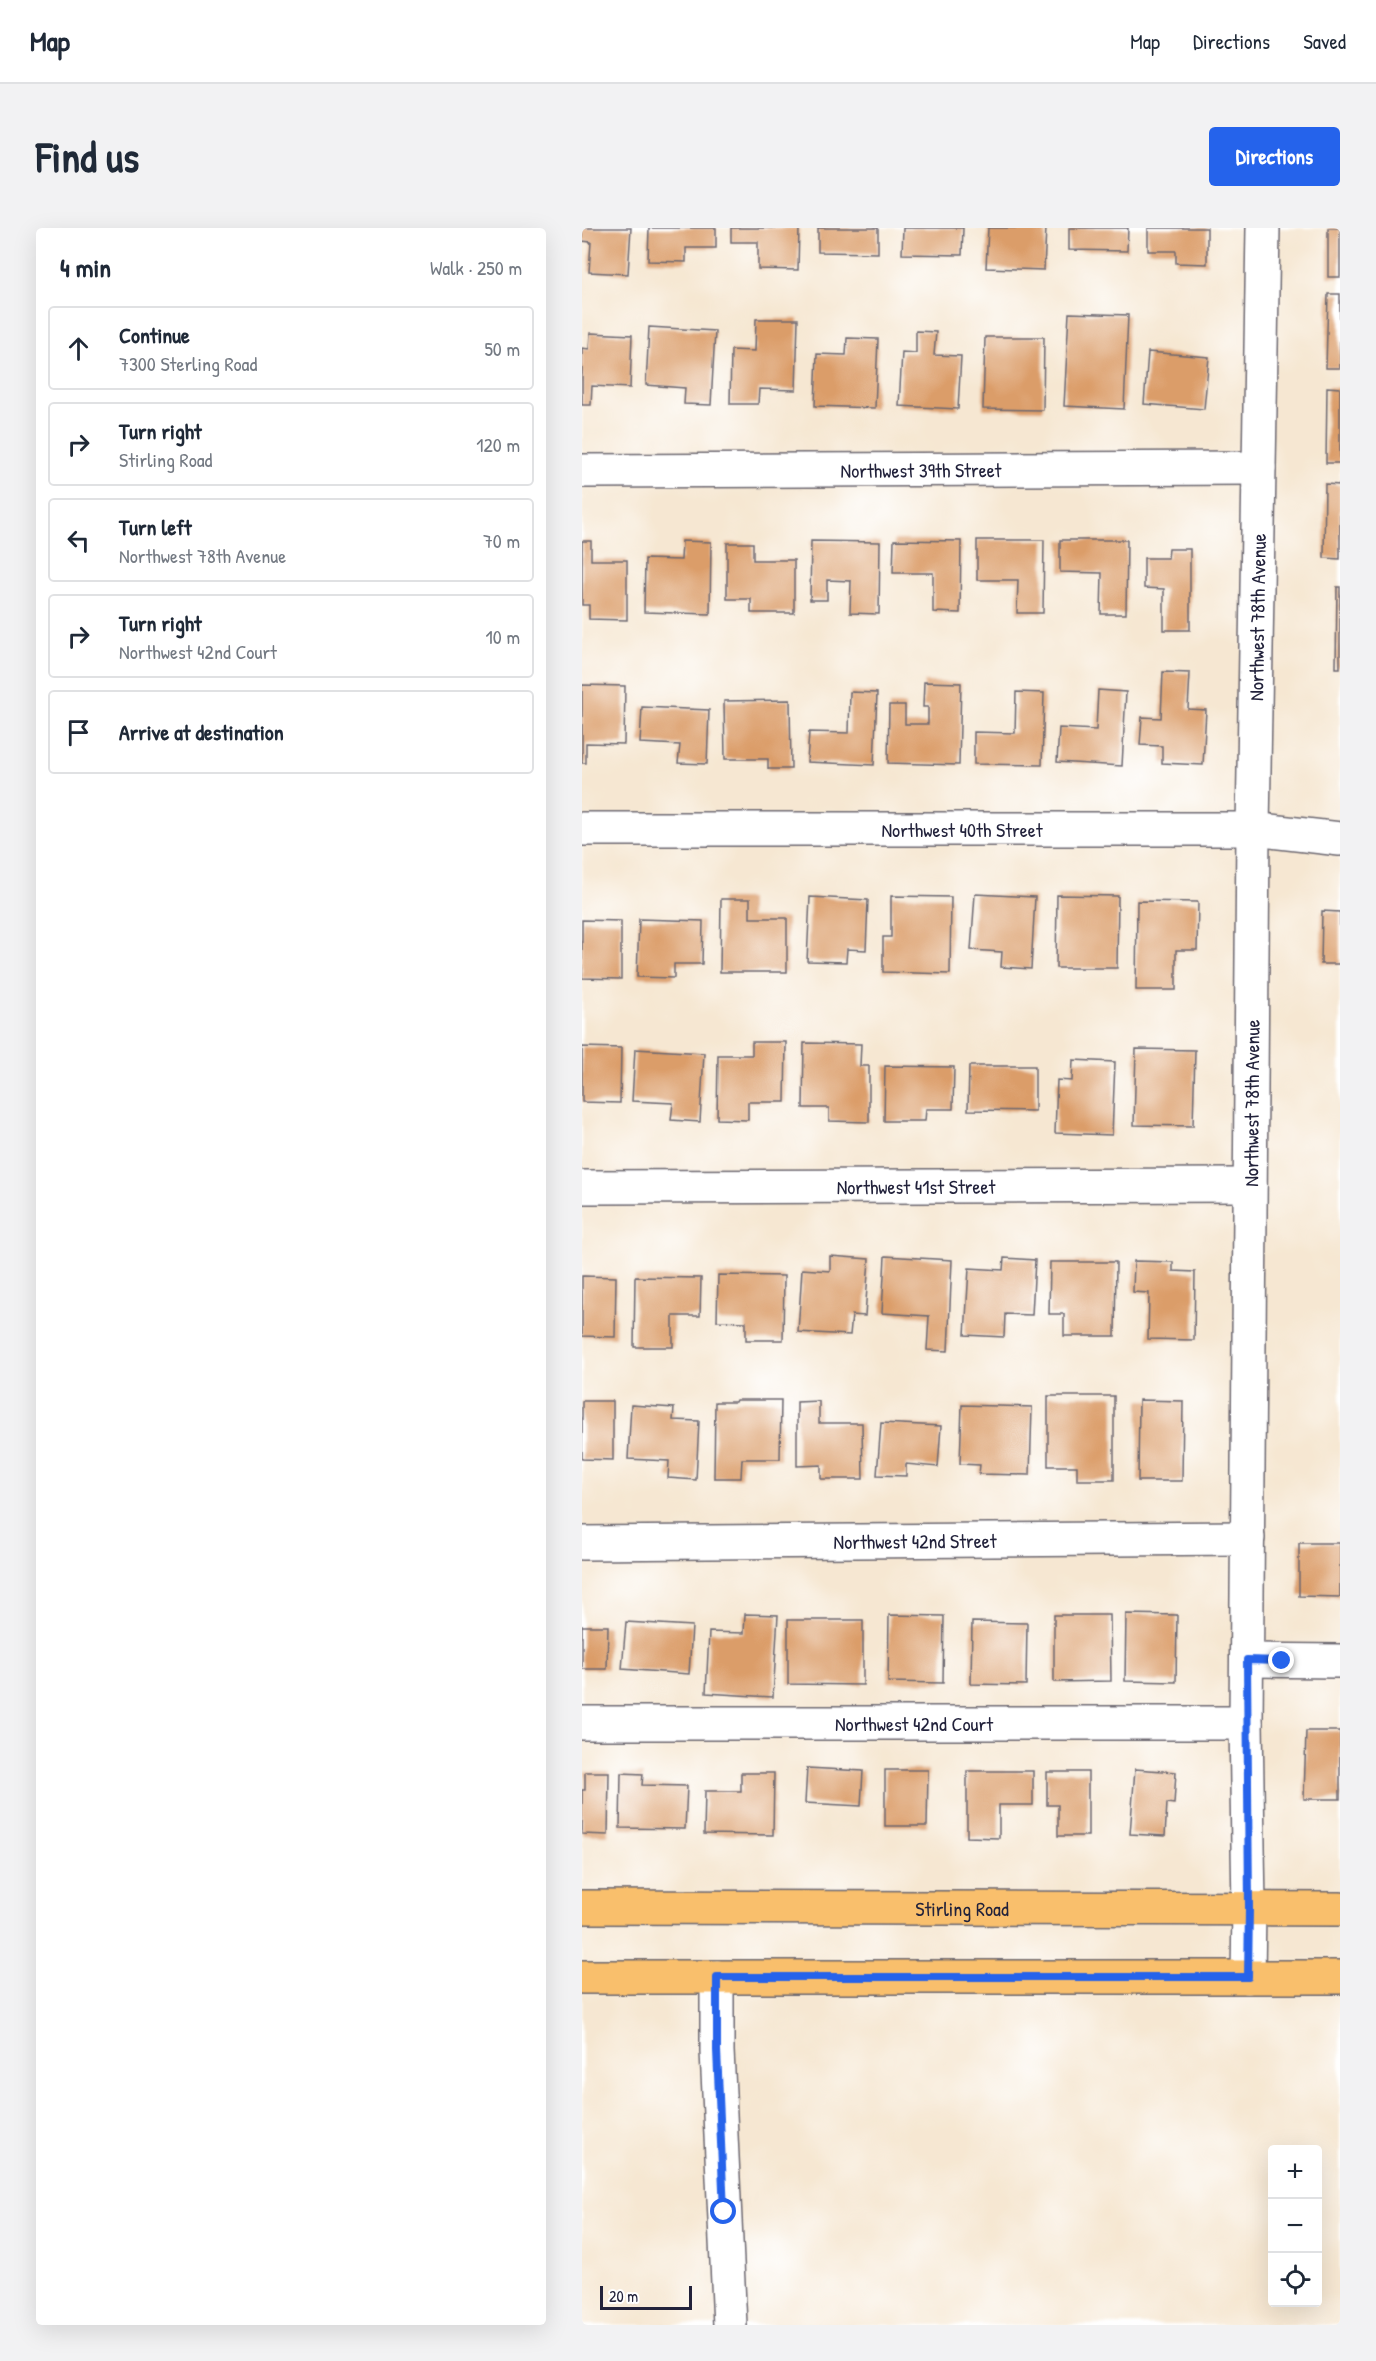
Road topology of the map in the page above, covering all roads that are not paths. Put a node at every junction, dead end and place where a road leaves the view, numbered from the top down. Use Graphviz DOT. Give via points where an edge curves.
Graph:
graph roads {
  1 [pos="1263,228"];
  2 [pos="1259,468"];
  3 [pos="582,471"];
  4 [pos="582,829"];
  5 [pos="1253,829"];
  6 [pos="1340,838"];
  7 [pos="1250,1185"];
  8 [pos="582,1187"];
  9 [pos="1248,1538"];
  10 [pos="582,1543"];
  11 [pos="1247,1660"];
  12 [pos="1340,1661"];
  13 [pos="582,1723"];
  14 [pos="1246,1724"];
  15 [pos="582,1907"];
  16 [pos="1249,1908"];
  17 [pos="1340,1909"];
  18 [pos="582,1977"];
  19 [pos="717,1977"];
  20 [pos="1248,1977"];
  21 [pos="1340,1977"];
  22 [pos="730,2325"];
  1 -- 2 [label="street, Northwest 78th Avenue"];
  2 -- 3 [label="street, Northwest 39th Street"];
  2 -- 5 [label="street, Northwest 78th Avenue"];
  4 -- 5 [label="street, Northwest 40th Street"];
  5 -- 6 [label="street, Northwest 40th Street"];
  5 -- 7 [label="street, Northwest 78th Avenue"];
  7 -- 8 [label="street, Northwest 41st Street"];
  7 -- 9 [label="street, Northwest 78th Avenue"];
  9 -- 10 [label="street, Northwest 42nd Street"];
  9 -- 11 [label="street, Northwest 78th Avenue"];
  11 -- 12 [label="street"];
  11 -- 14 [label="street, Northwest 78th Avenue"];
  13 -- 14 [label="street, Northwest 42nd Court"];
  14 -- 16 [label="street, Northwest 78th Avenue"];
  15 -- 16 [label="main road, Stirling Road"];
  16 -- 17 [label="main road, Stirling Road"];
  16 -- 20 [label="street, Northwest 78th Avenue"];
  18 -- 19 [label="main road"];
  19 -- 20 [label="main road"];
  19 -- 22 [label="street"];
  20 -- 21 [label="main road"];
}
